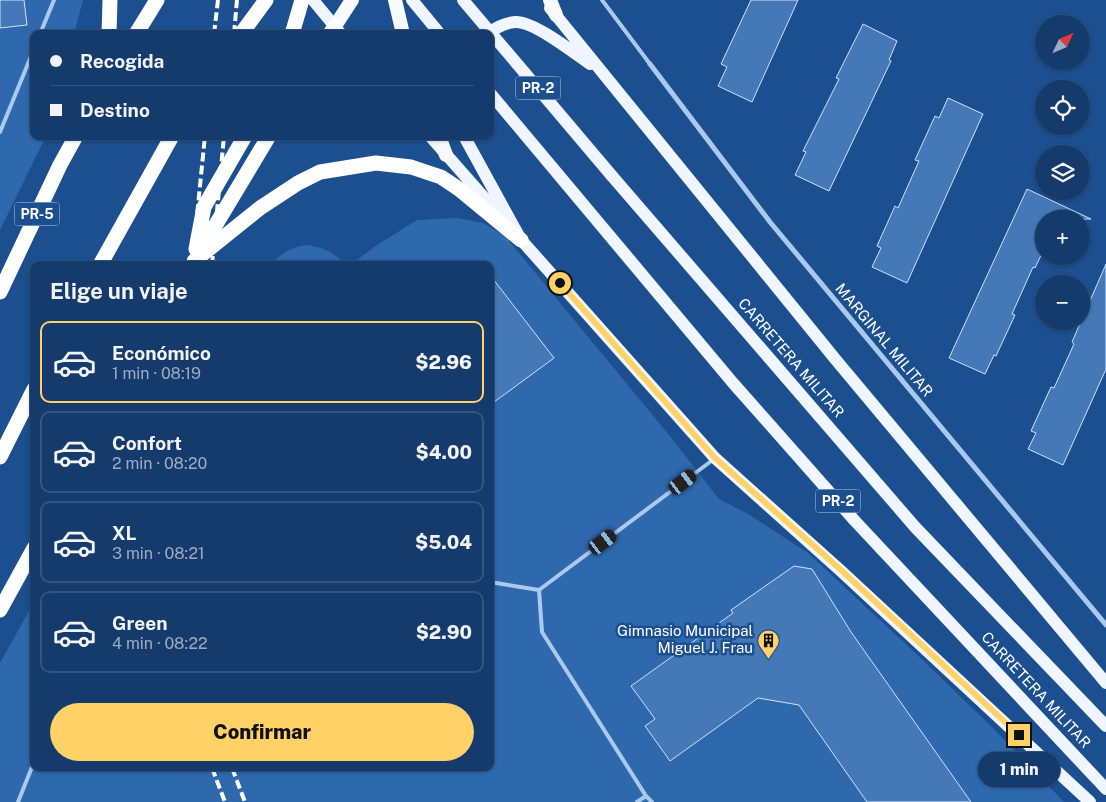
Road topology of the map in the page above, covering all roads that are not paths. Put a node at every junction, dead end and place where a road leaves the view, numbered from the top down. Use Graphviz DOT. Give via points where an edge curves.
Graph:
graph roads {
  1 [pos="54,0"];
  2 [pos="110,0"];
  3 [pos="156,0"];
  4 [pos="266,0"];
  5 [pos="302,0"];
  6 [pos="313,0"];
  7 [pos="352,0"];
  8 [pos="395,0"];
  9 [pos="412,0"];
  10 [pos="464,0"];
  11 [pos="544,0"];
  12 [pos="550,0"];
  13 [pos="602,0"];
  14 [pos="556,16"];
  15 [pos="42,30"];
  16 [pos="109,30"];
  17 [pos="138,30"];
  18 [pos="244,30"];
  19 [pos="293,30"];
  20 [pos="334,30"];
  21 [pos="336,30"];
  22 [pos="402,30"];
  23 [pos="437,30"];
  24 [pos="489,30"];
  25 [pos="493,30"];
  26 [pos="494,36"];
  27 [pos="30,59"];
  28 [pos="650,64"];
  29 [pos="602,73"];
  30 [pos="494,98"];
  31 [pos="0,132"];
  32 [pos="74,140"];
  33 [pos="170,140"];
  34 [pos="243,140"];
  35 [pos="266,140"];
  36 [pos="433,140"];
  37 [pos="441,140"];
  38 [pos="466,140"];
  39 [pos="446,155"];
  40 [pos="521,240"];
  41 [pos="102,261"];
  42 [pos="192,261"];
  43 [pos="193,261"];
  44 [pos="194,261"];
  45 [pos="0,292"];
  46 [pos="30,397"];
  47 [pos="0,457"];
  48 [pos="715,458"];
  49 [pos="30,555"];
  50 [pos="494,583"];
  51 [pos="539,590"];
  52 [pos="0,610"];
  53 [pos="1106,625"];
  54 [pos="1106,683"];
  55 [pos="1106,726"];
  56 [pos="30,771"];
  57 [pos="1106,789"];
  58 [pos="646,796"];
  59 [pos="18,802"];
  60 [pos="637,802"];
  61 [pos="652,802"];
  62 [pos="1090,802"];
  1 -- 15 [label="lane"];
  2 -- 16 [label="highway"];
  3 -- 17 [label="highway"];
  4 -- 18 [label="highway"];
  5 -- 19 [label="highway"];
  6 -- 20 [label="main road"];
  7 -- 21 [label="highway"];
  8 -- 22 [label="highway"];
  9 -- 23 [label="main road"];
  10 -- 24 [label="main road, CARRETERA MILITAR / PR-2, bridge"];
  11 -- 14 [label="main road"];
  12 -- 14 [label="highway"];
  13 -- 28 [label="lane"];
  14 -- 29 [label="main road"];
  25 -- 29 [label="main road" via="518,22 535,28"];
  26 -- 55 [label="main road, CARRETERA MILITAR / PR-2, bridge" via="915,527"];
  27 -- 31 [label="lane"];
  28 -- 53 [label="street, MARGINAL MILITAR" via="770,222"];
  29 -- 54 [label="main road"];
  30 -- 57 [label="main road, CARRETERA MILITAR / PR-2" via="746,398"];
  32 -- 45 [label="highway, PR-5"];
  33 -- 41 [label="highway"];
  34 -- 42 [label="highway" via="204,207"];
  35 -- 43 [label="highway"];
  36 -- 39 [label="main road"];
  37 -- 39 [label="highway"];
  38 -- 40 [label="main road"];
  39 -- 40 [label="main road"];
  40 -- 44 [label="highway" via="440,177 411,167 376,163 320,172 298,183 260,208"];
  40 -- 48 [label="main road"];
  46 -- 47 [label="highway"];
  48 -- 51 [label="lane"];
  48 -- 62 [label="main road" via="841,570"];
  49 -- 52 [label="highway"];
  50 -- 51 [label="lane"];
  51 -- 58 [label="lane" via="542,632"];
  56 -- 59 [label="lane"];
  58 -- 60 [label="lane"];
  58 -- 61 [label="lane"];
}
